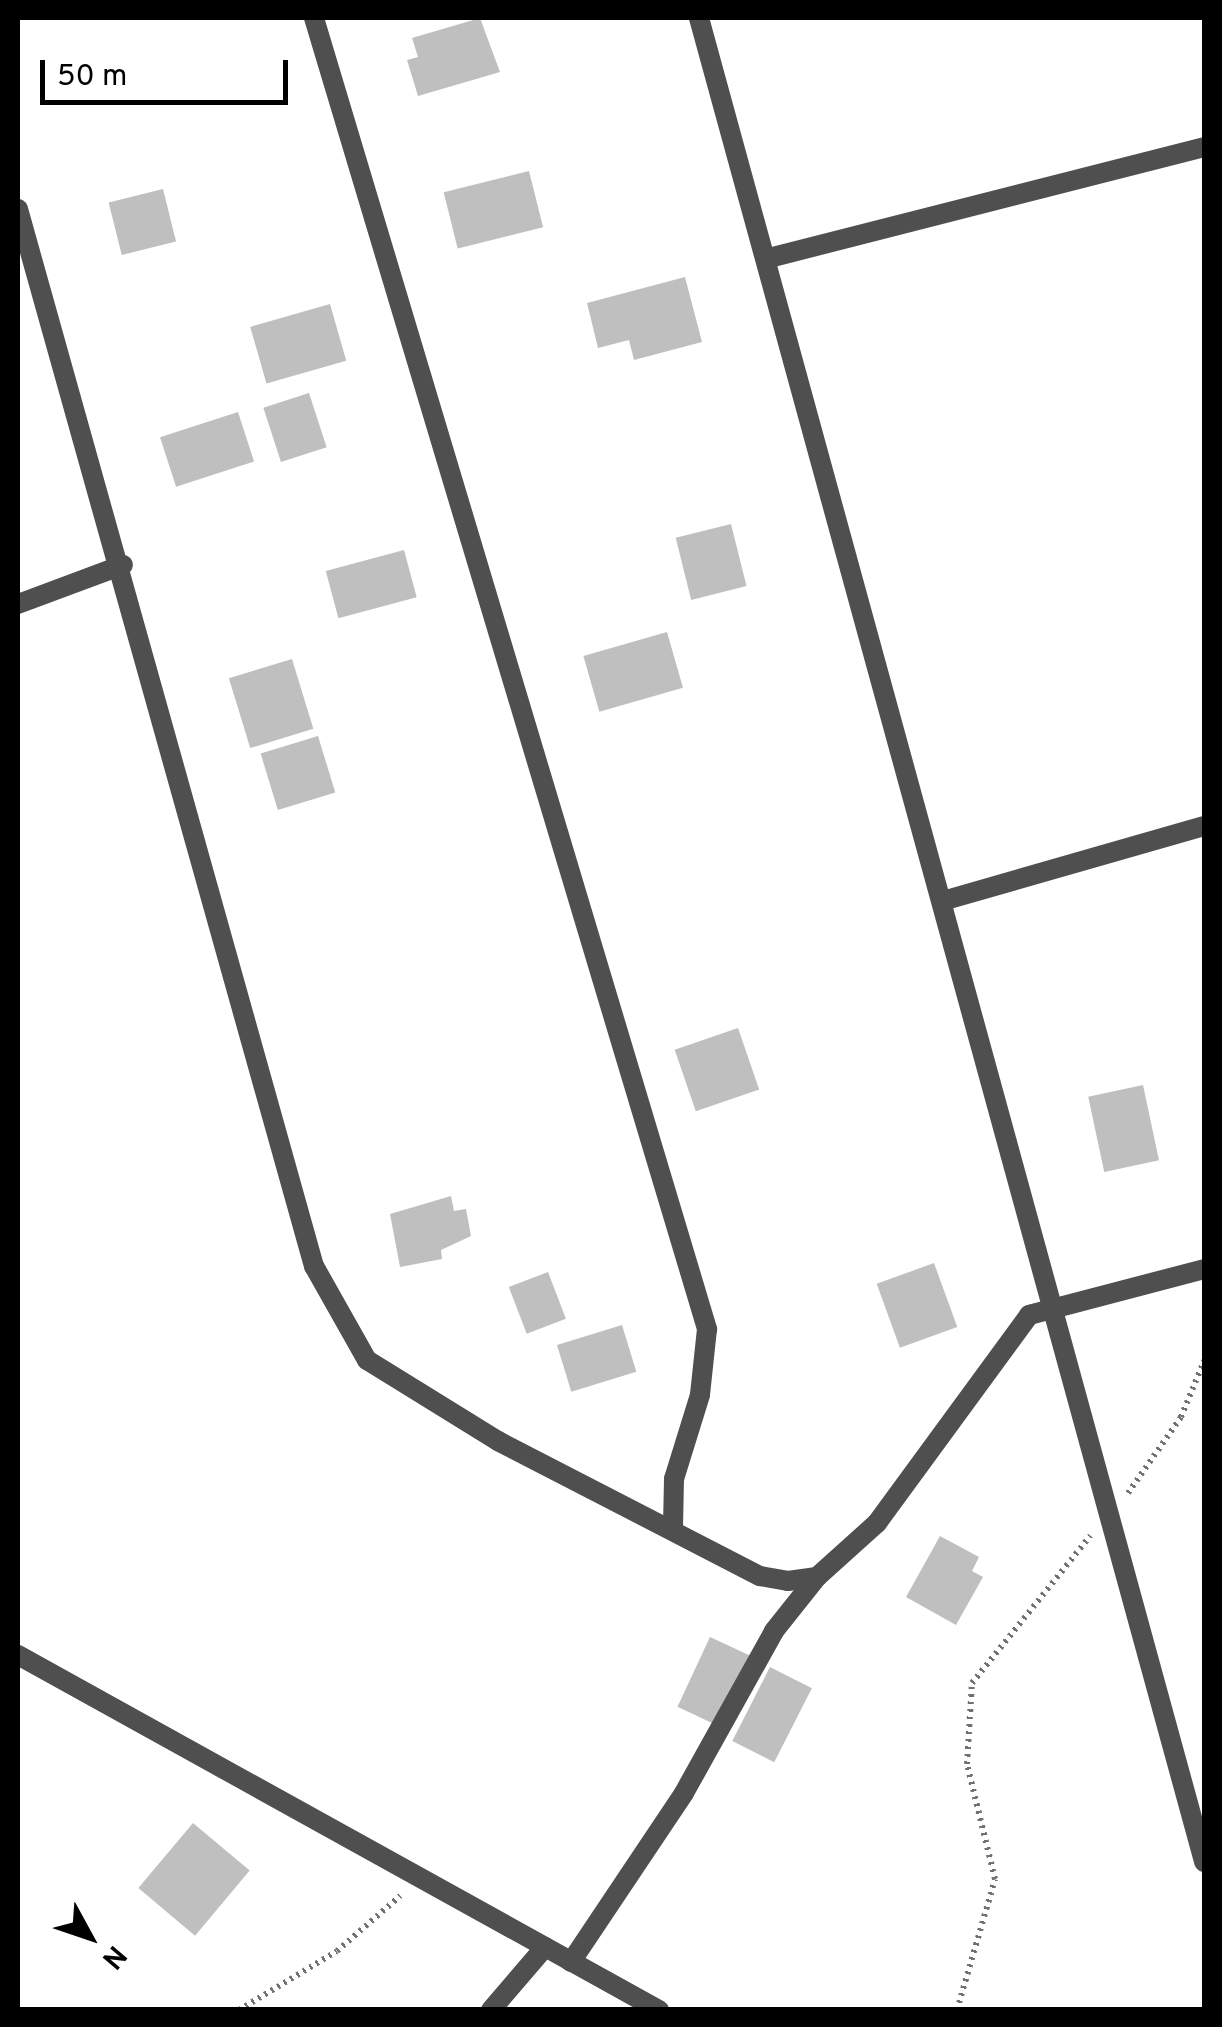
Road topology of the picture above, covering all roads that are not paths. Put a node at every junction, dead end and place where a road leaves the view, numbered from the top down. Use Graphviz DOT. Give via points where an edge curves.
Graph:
graph roads {
  1 [pos="314,18"];
  2 [pos="700,18"];
  3 [pos="1204,146"];
  4 [pos="18,209"];
  5 [pos="23,250"];
  6 [pos="769,258"];
  7 [pos="124,565"];
  8 [pos="18,604"];
  9 [pos="1204,826"];
  10 [pos="946,900"];
  11 [pos="1204,1269"];
  12 [pos="1055,1304"];
  13 [pos="673,1526"];
  14 [pos="817,1577"];
  15 [pos="18,1655"];
  16 [pos="1204,1862"];
  17 [pos="545,1947"];
  18 [pos="571,1962"];
  19 [pos="490,2010"];
  20 [pos="658,2010"];
  1 -- 13 [label="street" via="707,1329"];
  2 -- 6 [label="street"];
  3 -- 6 [label="street"];
  4 -- 5 [label="street"];
  5 -- 7 [label="street"];
  6 -- 10 [label="street"];
  7 -- 8 [label="street"];
  7 -- 13 [label="street" via="314,1266 340,1321 406,1392"];
  9 -- 10 [label="street"];
  10 -- 12 [label="street"];
  11 -- 12 [label="street"];
  12 -- 14 [label="street" via="1014,1326 888,1508"];
  12 -- 16 [label="street" via="1106,1518"];
  13 -- 14 [label="street" via="760,1576"];
  14 -- 18 [label="street" via="774,1631 684,1793"];
  15 -- 17 [label="street"];
  17 -- 18 [label="street"];
  17 -- 19 [label="street"];
  18 -- 20 [label="street"];
}
